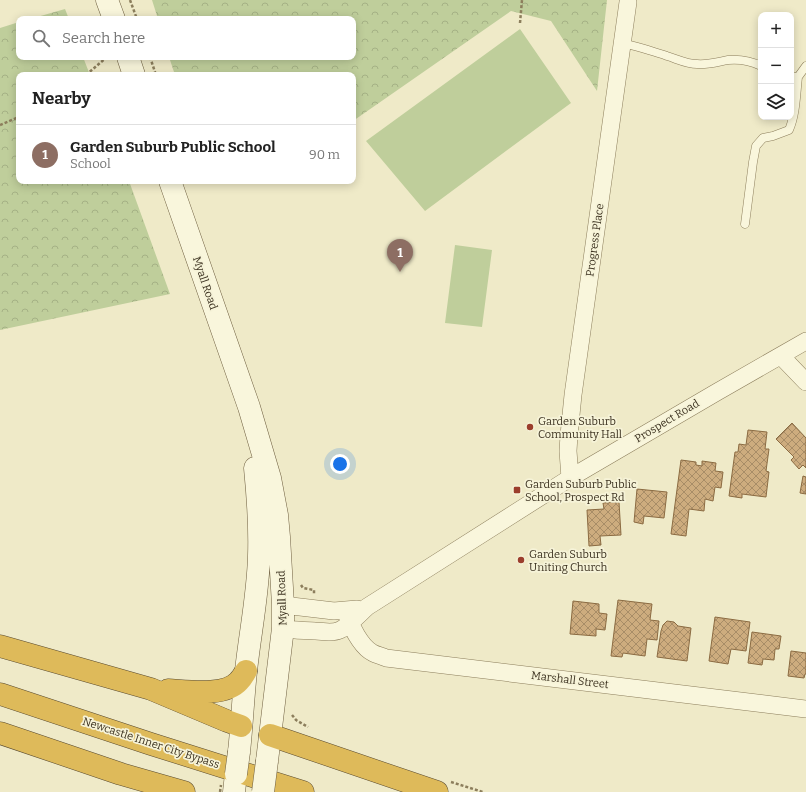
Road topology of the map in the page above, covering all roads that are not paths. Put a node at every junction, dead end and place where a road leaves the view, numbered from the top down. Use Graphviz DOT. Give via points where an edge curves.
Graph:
graph roads {
  1 [pos="107,0"];
  2 [pos="628,2"];
  3 [pos="113,16"];
  4 [pos="623,43"];
  5 [pos="129,60"];
  6 [pos="758,65"];
  7 [pos="806,66"];
  8 [pos="133,72"];
  9 [pos="794,77"];
  10 [pos="794,84"];
  11 [pos="171,184"];
  12 [pos="745,224"];
  13 [pos="806,341"];
  14 [pos="781,356"];
  15 [pos="806,382"];
  16 [pos="249,408"];
  17 [pos="570,478"];
  18 [pos="283,605"];
  19 [pos="255,609"];
  20 [pos="348,617"];
  21 [pos="283,628"];
  22 [pos="0,646"];
  23 [pos="246,671"];
  24 [pos="151,689"];
  25 [pos="0,694"];
  26 [pos="806,709"];
  27 [pos="241,726"];
  28 [pos="0,733"];
  29 [pos="270,735"];
  30 [pos="238,768"];
  31 [pos="121,774"];
  32 [pos="171,792"];
  33 [pos="184,792"];
  34 [pos="263,792"];
  35 [pos="303,792"];
  36 [pos="436,792"];
  1 -- 3 [label="main road"];
  2 -- 4 [label="street, Progress Place"];
  4 -- 6 [label="lane" via="686,63 711,64 736,60"];
  4 -- 17 [label="street, Progress Place" via="573,395 568,451"];
  5 -- 8 [label="main road"];
  7 -- 9 [label="lane"];
  10 -- 12 [label="lane" via="793,116 789,130 763,138 756,146"];
  11 -- 16 [label="main road, Myall Road"];
  13 -- 14 [label="street, Prospect Road"];
  14 -- 15 [label="street"];
  14 -- 17 [label="street, Prospect Road"];
  16 -- 18 [label="main road, Myall Road" via="270,478 274,501"];
  16 -- 19 [label="main road, Myall Road" via="260,528"];
  17 -- 20 [label="street, Prospect Road" via="367,608"];
  18 -- 19 [label="main road"];
  18 -- 20 [label="street" via="334,611"];
  18 -- 21 [label="main road, Myall Road"];
  19 -- 21 [label="main road"];
  19 -- 23 [label="main road, Myall Road"];
  20 -- 21 [label="street, Prospect Road" via="342,629 334,632 295,631"];
  20 -- 26 [label="street, Marshall Street" via="363,644 372,653 386,658"];
  21 -- 29 [label="main road, Myall Road"];
  22 -- 24 [label="highway"];
  23 -- 24 [label="highway" via="233,686 206,693"];
  23 -- 27 [label="main road, Myall Road"];
  24 -- 27 [label="highway"];
  25 -- 35 [label="highway, Newcastle Inner City Bypass"];
  27 -- 29 [label="main road"];
  27 -- 30 [label="main road, Myall Road"];
  28 -- 31 [label="highway"];
  29 -- 30 [label="main road" via="253,746"];
  29 -- 34 [label="main road, Myall Road, bridge"];
  29 -- 36 [label="highway"];
  31 -- 32 [label="highway"];
  31 -- 33 [label="highway"];
}
